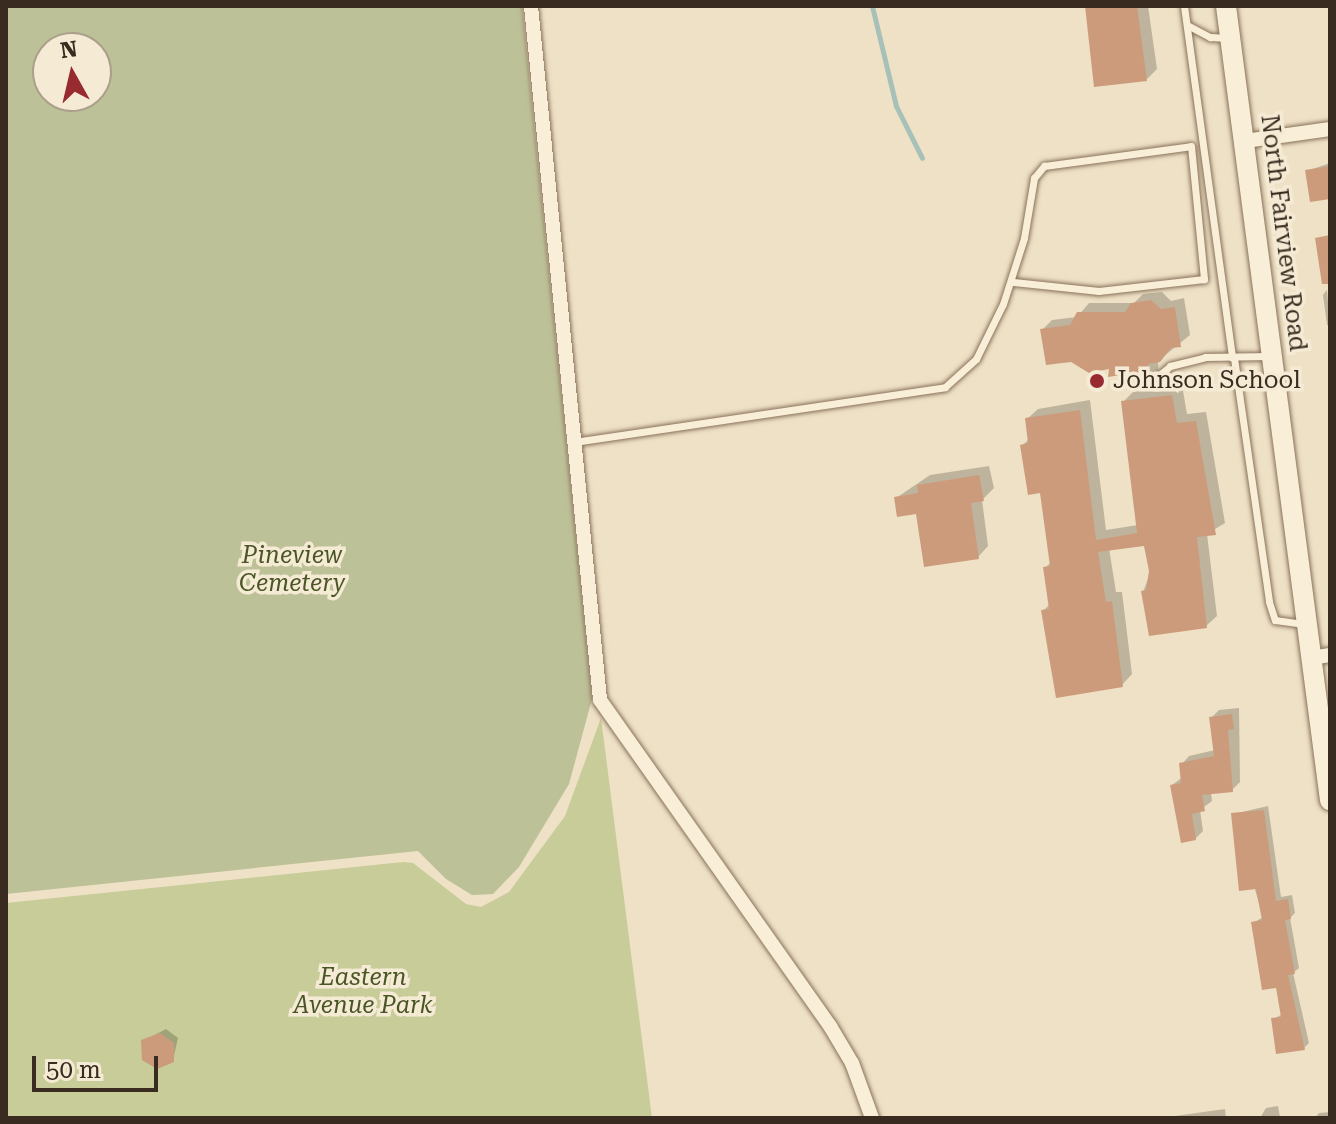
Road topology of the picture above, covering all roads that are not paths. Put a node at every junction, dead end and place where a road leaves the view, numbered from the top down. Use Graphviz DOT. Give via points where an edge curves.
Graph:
graph roads {
  1 [pos="531,6"];
  2 [pos="1184,6"];
  3 [pos="1226,6"];
  4 [pos="1189,26"];
  5 [pos="1230,39"];
  6 [pos="1330,129"];
  7 [pos="1245,141"];
  8 [pos="1013,282"];
  9 [pos="1273,356"];
  10 [pos="1233,358"];
  11 [pos="1157,377"];
  12 [pos="574,442"];
  13 [pos="1307,624"];
  14 [pos="1321,656"];
  15 [pos="1330,800"];
  16 [pos="872,1118"];
  1 -- 12 [label="street"];
  2 -- 4 [label="lane"];
  3 -- 5 [label="main road, North Fairview Road"];
  4 -- 5 [label="lane" via="1210,37"];
  4 -- 10 [label="lane"];
  5 -- 7 [label="main road, North Fairview Road"];
  6 -- 7 [label="street"];
  7 -- 9 [label="main road, North Fairview Road"];
  8 -- 8 [label="lane" via="1099,291 1204,279 1191,146 1044,166 1034,178"];
  8 -- 12 [label="lane" via="976,359 945,387"];
  9 -- 10 [label="lane"];
  9 -- 13 [label="main road, North Fairview Road"];
  10 -- 11 [label="lane" via="1170,366"];
  10 -- 13 [label="lane" via="1269,602 1275,620"];
  12 -- 16 [label="street" via="600,700 830,1026 852,1063"];
  13 -- 14 [label="main road, North Fairview Road"];
  14 -- 15 [label="main road, North Fairview Road"];
}
